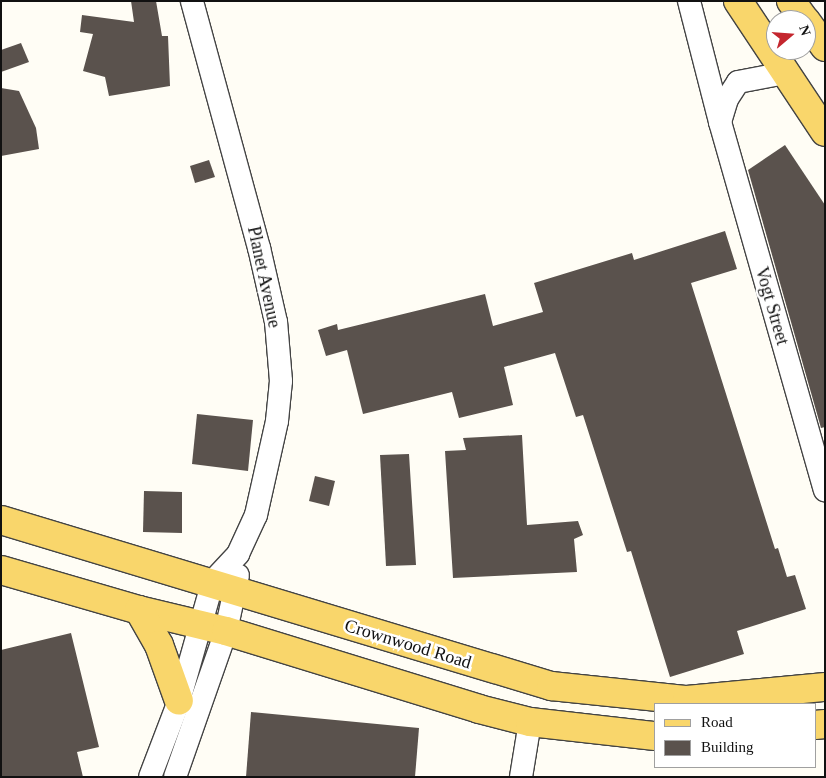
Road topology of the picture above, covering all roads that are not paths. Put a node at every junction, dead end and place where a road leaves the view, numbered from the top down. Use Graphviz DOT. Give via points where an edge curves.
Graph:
graph roads {
  1 [pos="192,1"];
  2 [pos="689,1"];
  3 [pos="743,3"];
  4 [pos="816,35"];
  5 [pos="825,47"];
  6 [pos="785,73"];
  7 [pos="720,122"];
  8 [pos="825,132"];
  9 [pos="825,490"];
  10 [pos="1,520"];
  11 [pos="1,570"];
  12 [pos="226,585"];
  13 [pos="139,610"];
  14 [pos="213,628"];
  15 [pos="825,687"];
  16 [pos="179,701"];
  17 [pos="530,722"];
  18 [pos="654,736"];
  19 [pos="150,777"];
  20 [pos="175,777"];
  21 [pos="521,777"];
  1 -- 12 [label="street, Planet Avenue" via="276,322 281,381 277,421 256,515"];
  2 -- 7 [label="street, Vogt Street"];
  3 -- 6 [label="main road"];
  4 -- 5 [label="main road"];
  6 -- 7 [label="street" via="738,82 727,99"];
  6 -- 8 [label="main road"];
  7 -- 9 [label="street, Vogt Street"];
  10 -- 12 [label="main road, Crownwood Road"];
  11 -- 13 [label="main road"];
  12 -- 14 [label="street, Planet Avenue"];
  12 -- 15 [label="main road, Crownwood Road" via="412,647 587,693 687,700"];
  13 -- 14 [label="main road"];
  13 -- 16 [label="main road" via="159,645"];
  14 -- 16 [label="street"];
  14 -- 17 [label="main road"];
  14 -- 20 [label="street"];
  16 -- 19 [label="street"];
  17 -- 18 [label="main road"];
  17 -- 21 [label="street"];
}
